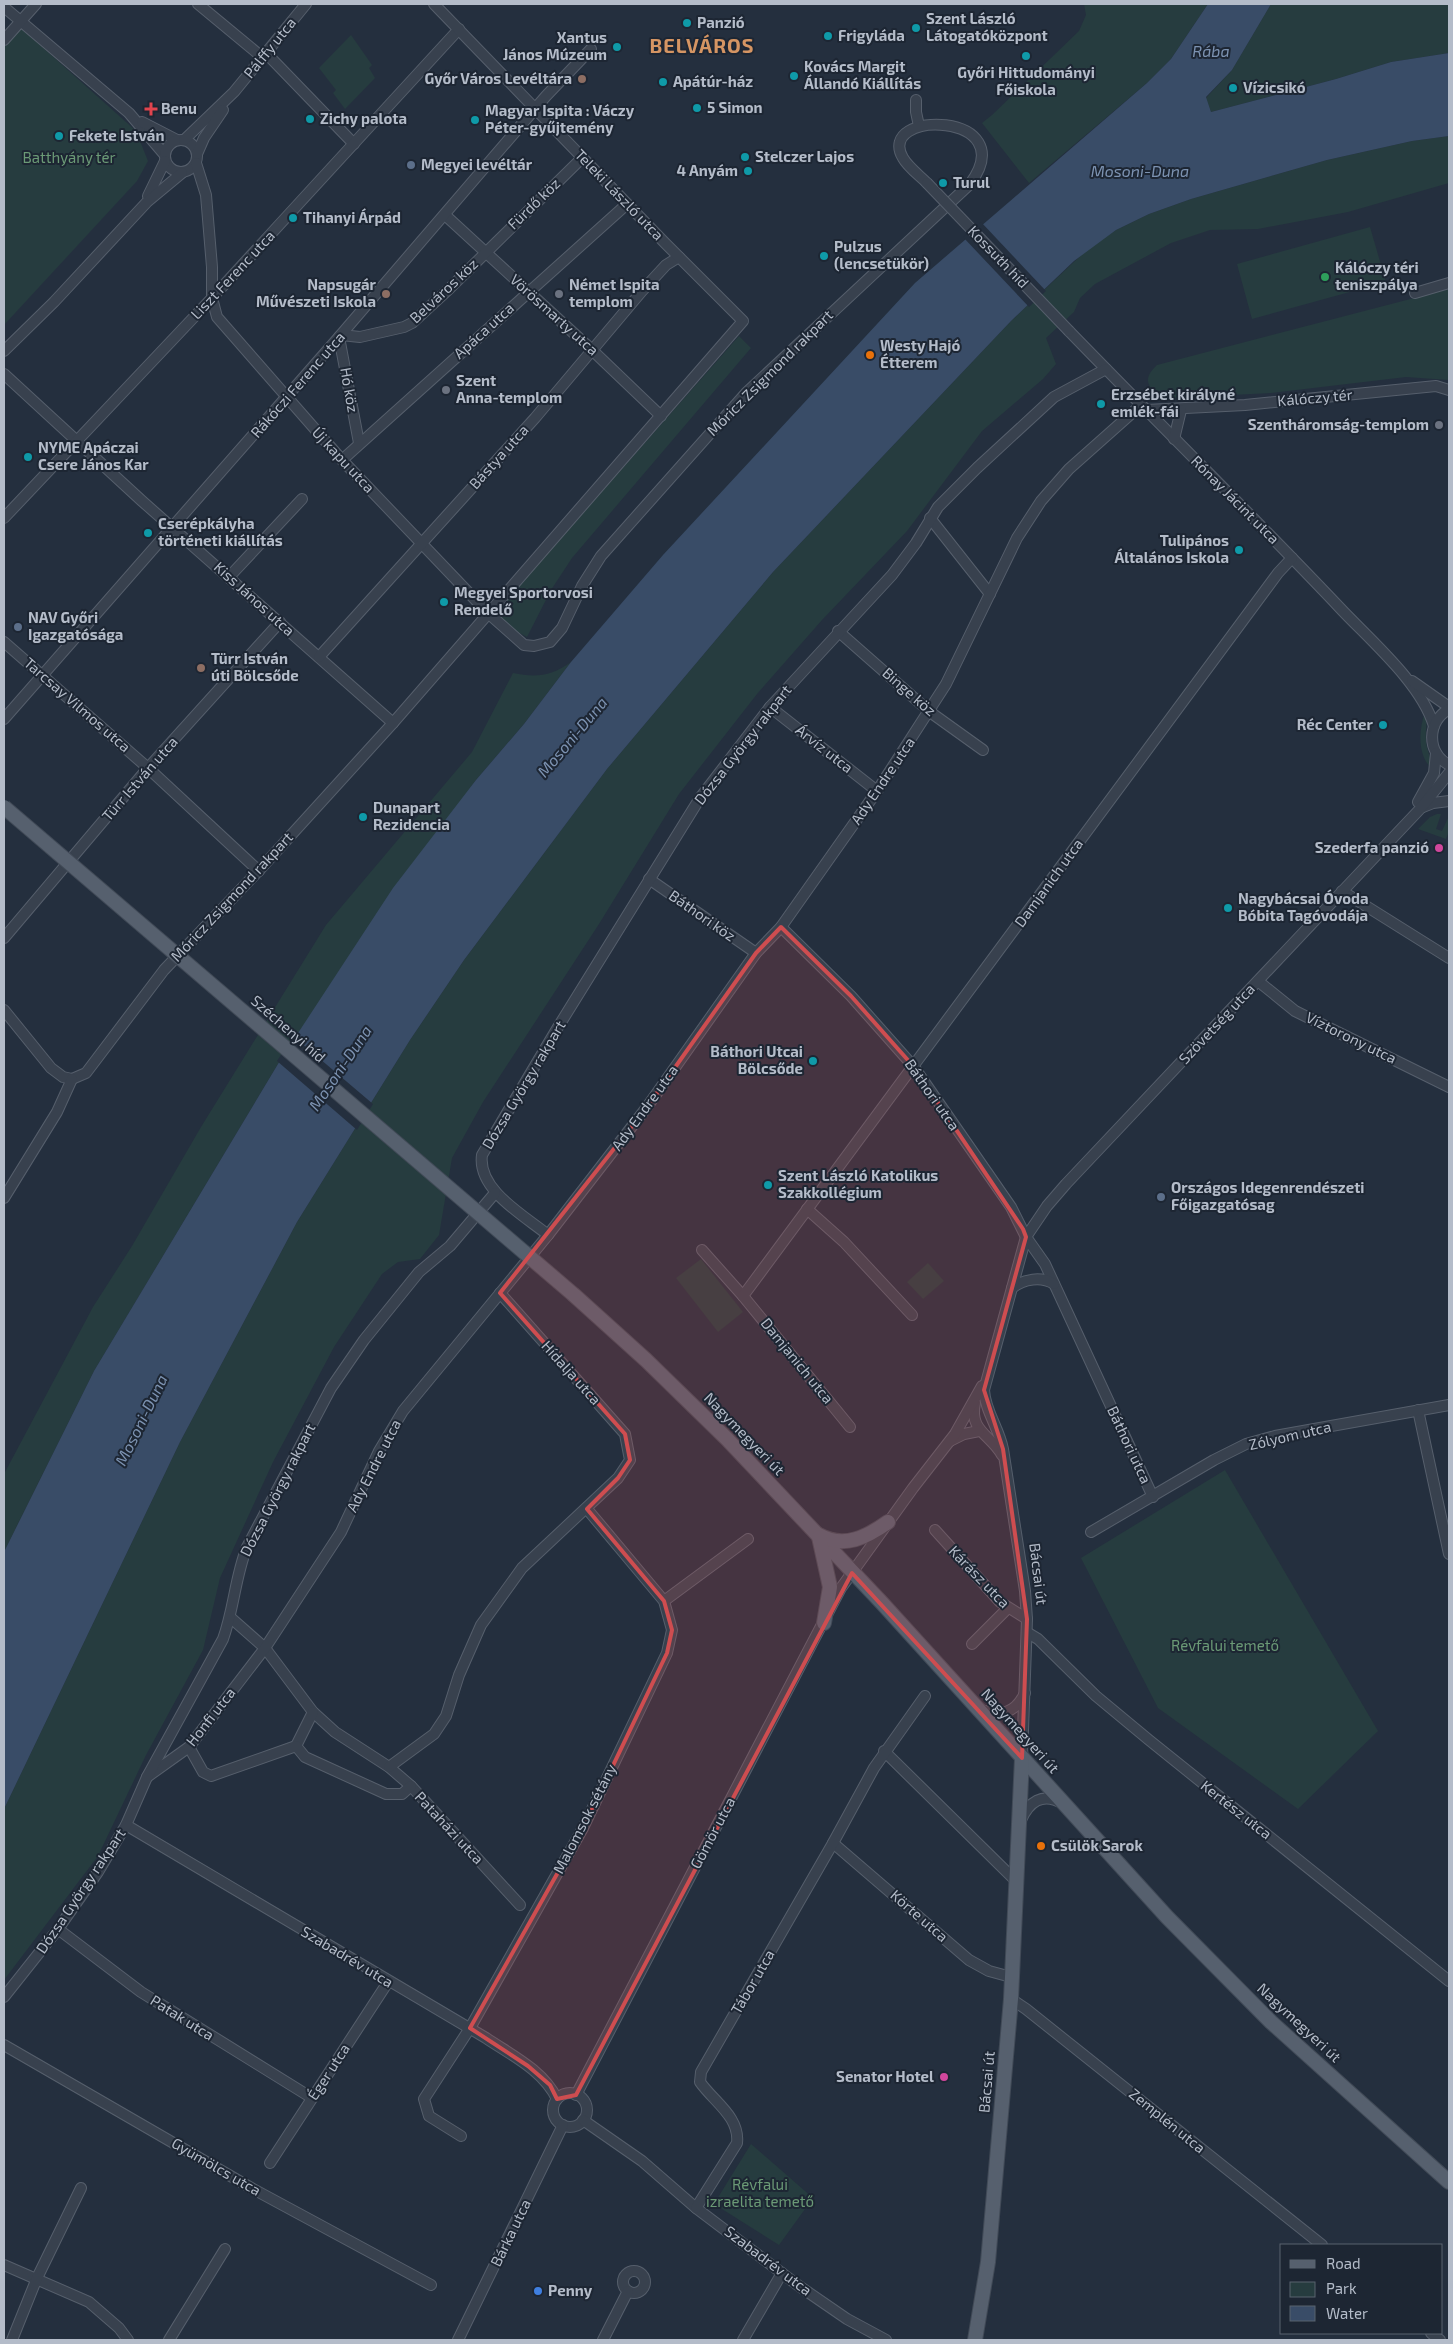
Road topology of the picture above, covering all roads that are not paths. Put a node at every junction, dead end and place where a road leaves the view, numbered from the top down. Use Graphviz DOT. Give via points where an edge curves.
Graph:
graph roads {
  1 [pos="36,4"];
  2 [pos="198,4"];
  3 [pos="306,4"];
  4 [pos="434,4"];
  5 [pos="4,6"];
  6 [pos="20,21"];
  7 [pos="458,29"];
  8 [pos="4,40"];
  9 [pos="591,49"];
  10 [pos="264,55"];
  11 [pos="234,92"];
  12 [pos="916,100"];
  13 [pos="536,108"];
  14 [pos="129,113"];
  15 [pos="920,126"];
  16 [pos="180,140"];
  17 [pos="354,144"];
  18 [pos="165,157"];
  19 [pos="583,157"];
  20 [pos="197,158"];
  21 [pos="182,173"];
  22 [pos="627,204"];
  23 [pos="136,213"];
  24 [pos="445,215"];
  25 [pos="486,252"];
  26 [pos="679,257"];
  27 [pos="1449,283"];
  28 [pos="527,291"];
  29 [pos="1416,293"];
  30 [pos="212,298"];
  31 [pos="743,321"];
  32 [pos="1069,331"];
  33 [pos="340,336"];
  34 [pos="592,350"];
  35 [pos="4,351"];
  36 [pos="1106,369"];
  37 [pos="4,374"];
  38 [pos="1449,390"];
  39 [pos="286,398"];
  40 [pos="1143,407"];
  41 [pos="1181,410"];
  42 [pos="661,416"];
  43 [pos="1174,439"];
  44 [pos="76,440"];
  45 [pos="359,443"];
  46 [pos="342,460"];
  47 [pos="302,499"];
  48 [pos="4,518"];
  49 [pos="930,518"];
  50 [pos="173,527"];
  51 [pos="420,543"];
  52 [pos="1292,558"];
  53 [pos="228,577"];
  54 [pos="990,594"];
  55 [pos="488,613"];
  56 [pos="280,622"];
  57 [pos="838,631"];
  58 [pos="4,642"];
  59 [pos="319,657"];
  60 [pos="1400,671"];
  61 [pos="42,674"];
  62 [pos="770,706"];
  63 [pos="1449,708"];
  64 [pos="930,712"];
  65 [pos="4,719"];
  66 [pos="392,723"];
  67 [pos="1434,726"];
  68 [pos="983,750"];
  69 [pos="1436,753"];
  70 [pos="1449,765"];
  71 [pos="148,768"];
  72 [pos="1449,773"];
  73 [pos="877,791"];
  74 [pos="1449,801"];
  75 [pos="4,807"];
  76 [pos="1416,812"];
  77 [pos="259,871"];
  78 [pos="649,878"];
  79 [pos="1342,891"];
  80 [pos="781,928"];
  81 [pos="4,938"];
  82 [pos="756,953"];
  83 [pos="1449,958"];
  84 [pos="1258,981"];
  85 [pos="4,1010"];
  86 [pos="914,1067"];
  87 [pos="72,1079"];
  88 [pos="1449,1087"];
  89 [pos="495,1193"];
  90 [pos="4,1198"];
  91 [pos="807,1210"];
  92 [pos="548,1235"];
  93 [pos="1026,1237"];
  94 [pos="702,1250"];
  95 [pos="1054,1284"];
  96 [pos="1012,1288"];
  97 [pos="500,1293"];
  98 [pos="574,1295"];
  99 [pos="743,1296"];
  100 [pos="912,1315"];
  101 [pos="984,1382"];
  102 [pos="976,1400"];
  103 [pos="1449,1405"];
  104 [pos="1418,1410"];
  105 [pos="850,1427"];
  106 [pos="979,1431"];
  107 [pos="947,1443"];
  108 [pos="1005,1460"];
  109 [pos="1153,1497"];
  110 [pos="586,1509"];
  111 [pos="888,1522"];
  112 [pos="935,1530"];
  113 [pos="815,1532"];
  114 [pos="1091,1532"];
  115 [pos="748,1539"];
  116 [pos="1449,1554"];
  117 [pos="852,1572"];
  118 [pos="664,1601"];
  119 [pos="1007,1608"];
  120 [pos="231,1618"];
  121 [pos="1027,1619"];
  122 [pos="824,1622"];
  123 [pos="1028,1633"];
  124 [pos="972,1644"];
  125 [pos="265,1648"];
  126 [pos="1025,1693"];
  127 [pos="925,1696"];
  128 [pos="978,1709"];
  129 [pos="313,1712"];
  130 [pos="296,1746"];
  131 [pos="189,1747"];
  132 [pos="884,1751"];
  133 [pos="1022,1758"];
  134 [pos="389,1767"];
  135 [pos="147,1777"];
  136 [pos="411,1786"];
  137 [pos="1068,1808"];
  138 [pos="126,1825"];
  139 [pos="1018,1825"];
  140 [pos="833,1843"];
  141 [pos="1016,1881"];
  142 [pos="520,1905"];
  143 [pos="58,1929"];
  144 [pos="1011,1977"];
  145 [pos="1449,1981"];
  146 [pos="388,1982"];
  147 [pos="4,1997"];
  148 [pos="1011,1999"];
  149 [pos="470,2028"];
  150 [pos="4,2045"];
  151 [pos="576,2095"];
  152 [pos="312,2098"];
  153 [pos="557,2099"];
  154 [pos="583,2120"];
  155 [pos="563,2125"];
  156 [pos="461,2136"];
  157 [pos="270,2162"];
  158 [pos="1449,2182"];
  159 [pos="81,2188"];
  160 [pos="696,2208"];
  161 [pos="1321,2244"];
  162 [pos="225,2249"];
  163 [pos="4,2265"];
  164 [pos="782,2273"];
  165 [pos="37,2278"];
  166 [pos="431,2285"];
  167 [pos="628,2291"];
  168 [pos="12,2340"];
  169 [pos="128,2340"];
  170 [pos="169,2340"];
  171 [pos="458,2340"];
  172 [pos="603,2340"];
  173 [pos="743,2340"];
  174 [pos="886,2340"];
  175 [pos="975,2340"];
  1 -- 6 [label="street"];
  2 -- 10 [label="street"];
  3 -- 10 [label="street, Pálffy utca"];
  4 -- 7 [label="street, Teleki László utca"];
  5 -- 6 [label="street"];
  6 -- 8 [label="street"];
  6 -- 14 [label="street"];
  7 -- 13 [label="street, Teleki László utca"];
  7 -- 17 [label="street, Liszt Ferenc utca"];
  9 -- 13 [label="street, Rákóczi Ferenc utca"];
  10 -- 11 [label="street, Pálffy utca"];
  10 -- 17 [label="street"];
  11 -- 16 [label="street, Pálffy utca"];
  11 -- 20 [label="street, Pálffy utca" via="204,138"];
  12 -- 15 [label="street"];
  13 -- 19 [label="street, Teleki László utca"];
  13 -- 24 [label="street, Rákóczi Ferenc utca"];
  14 -- 16 [label="street"];
  14 -- 18 [label="street"];
  15 -- 32 [label="street, Kossuth híd, bridge" via="906,133 901,140 903,158"];
  15 -- 55 [label="street, Móricz Zsigmond rakpart" via="946,125 975,140 980,148 981,162 970,184 720,420 601,556 556,638 540,646 524,645"];
  16 -- 18 [label="street" via="168,145"];
  16 -- 20 [label="street" via="193,145"];
  17 -- 30 [label="street, Liszt Ferenc utca"];
  18 -- 21 [label="street" via="171,170"];
  18 -- 23 [label="street" via="154,186"];
  19 -- 22 [label="street, Teleki László utca"];
  19 -- 25 [label="street, Fürdő köz"];
  20 -- 21 [label="street" via="190,170"];
  20 -- 30 [label="street" via="207,203"];
  21 -- 23 [label="street"];
  22 -- 26 [label="street, Teleki László utca"];
  22 -- 28 [label="street, Apáca utca"];
  23 -- 35 [label="street"];
  24 -- 25 [label="street, Vörösmarty utca"];
  24 -- 33 [label="street, Rákóczi Ferenc utca"];
  25 -- 28 [label="street, Vörösmarty utca"];
  25 -- 33 [label="street, Belváros köz" via="412,323 360,337"];
  26 -- 31 [label="street, Teleki László utca"];
  26 -- 34 [label="street, Bástya utca" via="666,265"];
  27 -- 29 [label="street"];
  28 -- 34 [label="street, Vörösmarty utca"];
  28 -- 45 [label="street, Apáca utca"];
  30 -- 39 [label="street, Új kapu utca" via="217,317"];
  30 -- 44 [label="street, Liszt Ferenc utca"];
  31 -- 42 [label="street, Móricz Zsigmond rakpart"];
  32 -- 36 [label="street, Rónay Jácint utca"];
  33 -- 39 [label="street, Rákóczi Ferenc utca"];
  33 -- 45 [label="street, Hó köz"];
  34 -- 42 [label="street, Vörösmarty utca"];
  34 -- 51 [label="street, Bástya utca"];
  36 -- 40 [label="street, Rónay Jácint utca"];
  36 -- 49 [label="street, Dózsa György rakpart" via="1054,396 976,468"];
  37 -- 44 [label="street, Kiss János utca"];
  38 -- 41 [label="street, Kálóczy tér" via="1436,386"];
  39 -- 46 [label="street, Új kapu utca"];
  39 -- 50 [label="street, Rákóczi Ferenc utca"];
  40 -- 41 [label="street, Kálóczy tér"];
  40 -- 43 [label="street, Rónay Jácint utca"];
  40 -- 54 [label="street, Ady Endre utca" via="1069,469 1041,501 1017,538"];
  41 -- 43 [label="street"];
  42 -- 55 [label="street, Móricz Zsigmond rakpart"];
  43 -- 52 [label="street, Rónay Jácint utca"];
  44 -- 48 [label="street, Liszt Ferenc utca"];
  44 -- 50 [label="street, Kiss János utca"];
  45 -- 46 [label="street, Apáca utca"];
  46 -- 51 [label="street, Új kapu utca"];
  47 -- 53 [label="street"];
  49 -- 54 [label="street"];
  49 -- 57 [label="street, Dózsa György rakpart" via="892,575"];
  50 -- 53 [label="street, Kiss János utca"];
  50 -- 61 [label="street, Rákóczi Ferenc utca"];
  51 -- 55 [label="street, Új kapu utca"];
  51 -- 59 [label="street, Bástya utca"];
  52 -- 60 [label="street, Rónay Jácint utca"];
  52 -- 86 [label="street, Damjanich utca"];
  53 -- 56 [label="street, Kiss János utca"];
  54 -- 64 [label="street, Ady Endre utca"];
  55 -- 66 [label="street, Móricz Zsigmond rakpart"];
  56 -- 59 [label="street, Kiss János utca"];
  56 -- 71 [label="street, Türr István utca"];
  57 -- 62 [label="street, Dózsa György rakpart"];
  57 -- 64 [label="street, Binge köz"];
  58 -- 61 [label="street, Tarcsay Vilmos utca"];
  59 -- 66 [label="street, Kiss János utca"];
  60 -- 63 [label="street, Rónay Jácint utca"];
  60 -- 67 [label="street, Rónay Jácint utca" via="1425,706"];
  61 -- 65 [label="street, Rákóczi Ferenc utca"];
  61 -- 71 [label="street, Tarcsay Vilmos utca"];
  62 -- 73 [label="street, Árvíz utca"];
  62 -- 78 [label="street, Dózsa György rakpart" via="700,798"];
  63 -- 67 [label="street"];
  64 -- 68 [label="street, Binge köz"];
  64 -- 73 [label="street, Ady Endre utca"];
  66 -- 77 [label="street, Móricz Zsigmond rakpart"];
  67 -- 69 [label="street, Szövetség utca" via="1432,744"];
  69 -- 70 [label="street"];
  69 -- 76 [label="street, Szövetség utca" via="1434,772"];
  71 -- 77 [label="street, Tarcsay Vilmos utca"];
  71 -- 81 [label="street, Türr István utca"];
  72 -- 76 [label="street, Szövetség utca"];
  73 -- 80 [label="street, Ady Endre utca"];
  74 -- 76 [label="street" via="1433,803"];
  75 -- 98 [label="main road, Széchenyi híd, bridge"];
  76 -- 79 [label="street, Szövetség utca"];
  77 -- 87 [label="street, Móricz Zsigmond rakpart" via="164,970 89,1070"];
  78 -- 82 [label="street, Báthori köz"];
  78 -- 89 [label="street, Dózsa György rakpart" via="482,1156 483,1175"];
  79 -- 83 [label="street"];
  79 -- 84 [label="street, Szövetség utca"];
  80 -- 82 [label="street, Ady Endre utca"];
  80 -- 86 [label="street, Báthori utca" via="850,996"];
  82 -- 92 [label="street, Ady Endre utca" via="647,1107"];
  84 -- 88 [label="street, Víztorony utca" via="1295,1011"];
  84 -- 93 [label="street, Szövetség utca" via="1066,1184"];
  85 -- 87 [label="street" via="52,1068 63,1077"];
  86 -- 91 [label="street, Damjanich utca"];
  86 -- 93 [label="street, Báthori utca" via="1011,1207"];
  87 -- 90 [label="street" via="57,1112"];
  89 -- 92 [label="street, Dózsa György rakpart"];
  89 -- 120 [label="street, Dózsa György rakpart" via="450,1246 419,1272 364,1340 331,1388 246,1547 238,1569"];
  91 -- 99 [label="street, Damjanich utca"];
  91 -- 100 [label="street" via="844,1242"];
  92 -- 97 [label="street, Ady Endre utca"];
  93 -- 95 [label="street, Báthori utca" via="1041,1257"];
  93 -- 96 [label="street, Bácsai út"];
  94 -- 99 [label="street, Damjanich utca"];
  95 -- 96 [label="street" via="1036,1279"];
  95 -- 109 [label="street, Báthori utca"];
  96 -- 101 [label="street, Bácsai út"];
  97 -- 110 [label="street, Hídalja utca" via="625,1434 630,1460 618,1478"];
  97 -- 125 [label="street, Ady Endre utca" via="403,1411 379,1451 341,1532"];
  98 -- 113 [label="main road, Nagymegyeri út" via="727,1439"];
  99 -- 105 [label="street, Damjanich utca"];
  101 -- 102 [label="street"];
  101 -- 108 [label="street, Bácsai út" via="984,1397 1000,1434"];
  102 -- 106 [label="street" via="974,1419"];
  102 -- 107 [label="street, Gömör utca"];
  103 -- 104 [label="street, Zólyom utca"];
  104 -- 109 [label="street, Zólyom utca" via="1246,1444"];
  104 -- 116 [label="street"];
  106 -- 107 [label="street"];
  106 -- 108 [label="street, Bácsai út" via="994,1442"];
  107 -- 111 [label="street, Gömör utca"];
  108 -- 121 [label="street, Bácsai út"];
  109 -- 114 [label="street, Zólyom utca"];
  110 -- 118 [label="street, Malomsok sétány"];
  110 -- 134 [label="street" via="522,1568 480,1625 446,1716 434,1734"];
  111 -- 113 [label="main road" via="870,1534 846,1541 821,1537"];
  111 -- 117 [label="street, Gömör utca"];
  112 -- 119 [label="street, Kárász utca"];
  113 -- 117 [label="main road, Nagymegyeri út"];
  113 -- 122 [label="main road" via="830,1587"];
  115 -- 118 [label="street"];
  117 -- 122 [label="street, Gömör utca"];
  117 -- 128 [label="main road, Nagymegyeri út"];
  118 -- 149 [label="street, Malomsok sétány" via="672,1630 667,1653 583,1828"];
  119 -- 121 [label="street, Kárász utca"];
  119 -- 124 [label="street"];
  120 -- 125 [label="street"];
  120 -- 135 [label="street, Dózsa György rakpart" via="223,1639"];
  121 -- 123 [label="street, Bácsai út"];
  122 -- 151 [label="street, Gömör utca"];
  123 -- 126 [label="street, Bácsai út"];
  123 -- 145 [label="street, Kertész utca" via="1149,1740"];
  125 -- 129 [label="street"];
  125 -- 131 [label="street, Honfi utca"];
  126 -- 128 [label="street" via="1009,1712 999,1714"];
  126 -- 133 [label="street, Bácsai út"];
  127 -- 132 [label="street, Tábor utca"];
  128 -- 133 [label="main road, Nagymegyeri út"];
  129 -- 130 [label="street"];
  129 -- 134 [label="street" via="335,1732"];
  130 -- 131 [label="street" via="211,1776 200,1768"];
  130 -- 136 [label="street, Pataházi utca" via="305,1757 386,1794 402,1794"];
  131 -- 135 [label="street, Honfi utca"];
  132 -- 140 [label="street, Tábor utca"];
  132 -- 141 [label="street"];
  133 -- 137 [label="main road, Nagymegyeri út"];
  133 -- 139 [label="main road, Bácsai út"];
  134 -- 136 [label="street"];
  135 -- 138 [label="street, Dózsa György rakpart"];
  136 -- 142 [label="street, Pataházi utca"];
  137 -- 139 [label="street, Bácsai út" via="1056,1800 1036,1800 1026,1807"];
  137 -- 158 [label="main road, Nagymegyeri út" via="1167,1917 1271,2022"];
  138 -- 143 [label="street, Dózsa György rakpart"];
  138 -- 146 [label="street, Szabadrév utca"];
  139 -- 141 [label="main road, Bácsai út"];
  140 -- 144 [label="street, Körte utca" via="970,1960 989,1971"];
  140 -- 160 [label="street, Tábor utca" via="701,2072 700,2082 735,2122 738,2132 737,2143"];
  141 -- 144 [label="main road, Bácsai út"];
  143 -- 147 [label="street, Dózsa György rakpart"];
  143 -- 152 [label="street, Patak utca" via="141,1992"];
  144 -- 148 [label="main road, Bácsai út"];
  146 -- 149 [label="street, Szabadrév utca"];
  146 -- 152 [label="street, Éger utca"];
  148 -- 161 [label="street, Zemplén utca"];
  148 -- 175 [label="main road, Bácsai út" via="990,2252"];
  149 -- 153 [label="street, Szabadrév utca" via="528,2066 550,2085"];
  149 -- 156 [label="street, Malomsok sétány" via="424,2099 429,2116"];
  150 -- 166 [label="street, Gyümölcs utca" via="253,2188"];
  151 -- 153 [label="street" via="567,2094"];
  151 -- 154 [label="street" via="585,2104"];
  152 -- 157 [label="street, Éger utca"];
  153 -- 155 [label="street" via="553,2114"];
  154 -- 155 [label="street" via="573,2127"];
  154 -- 160 [label="street, Szabadrév utca" via="642,2161"];
  155 -- 171 [label="street, Bárka utca"];
  159 -- 165 [label="street"];
  160 -- 164 [label="street, Szabadrév utca"];
  162 -- 170 [label="street"];
  163 -- 165 [label="street"];
  164 -- 173 [label="street"];
  164 -- 174 [label="street, Szabadrév utca" via="836,2312"];
  165 -- 168 [label="street"];
  165 -- 169 [label="street" via="90,2302"];
  167 -- 172 [label="street"];
}
